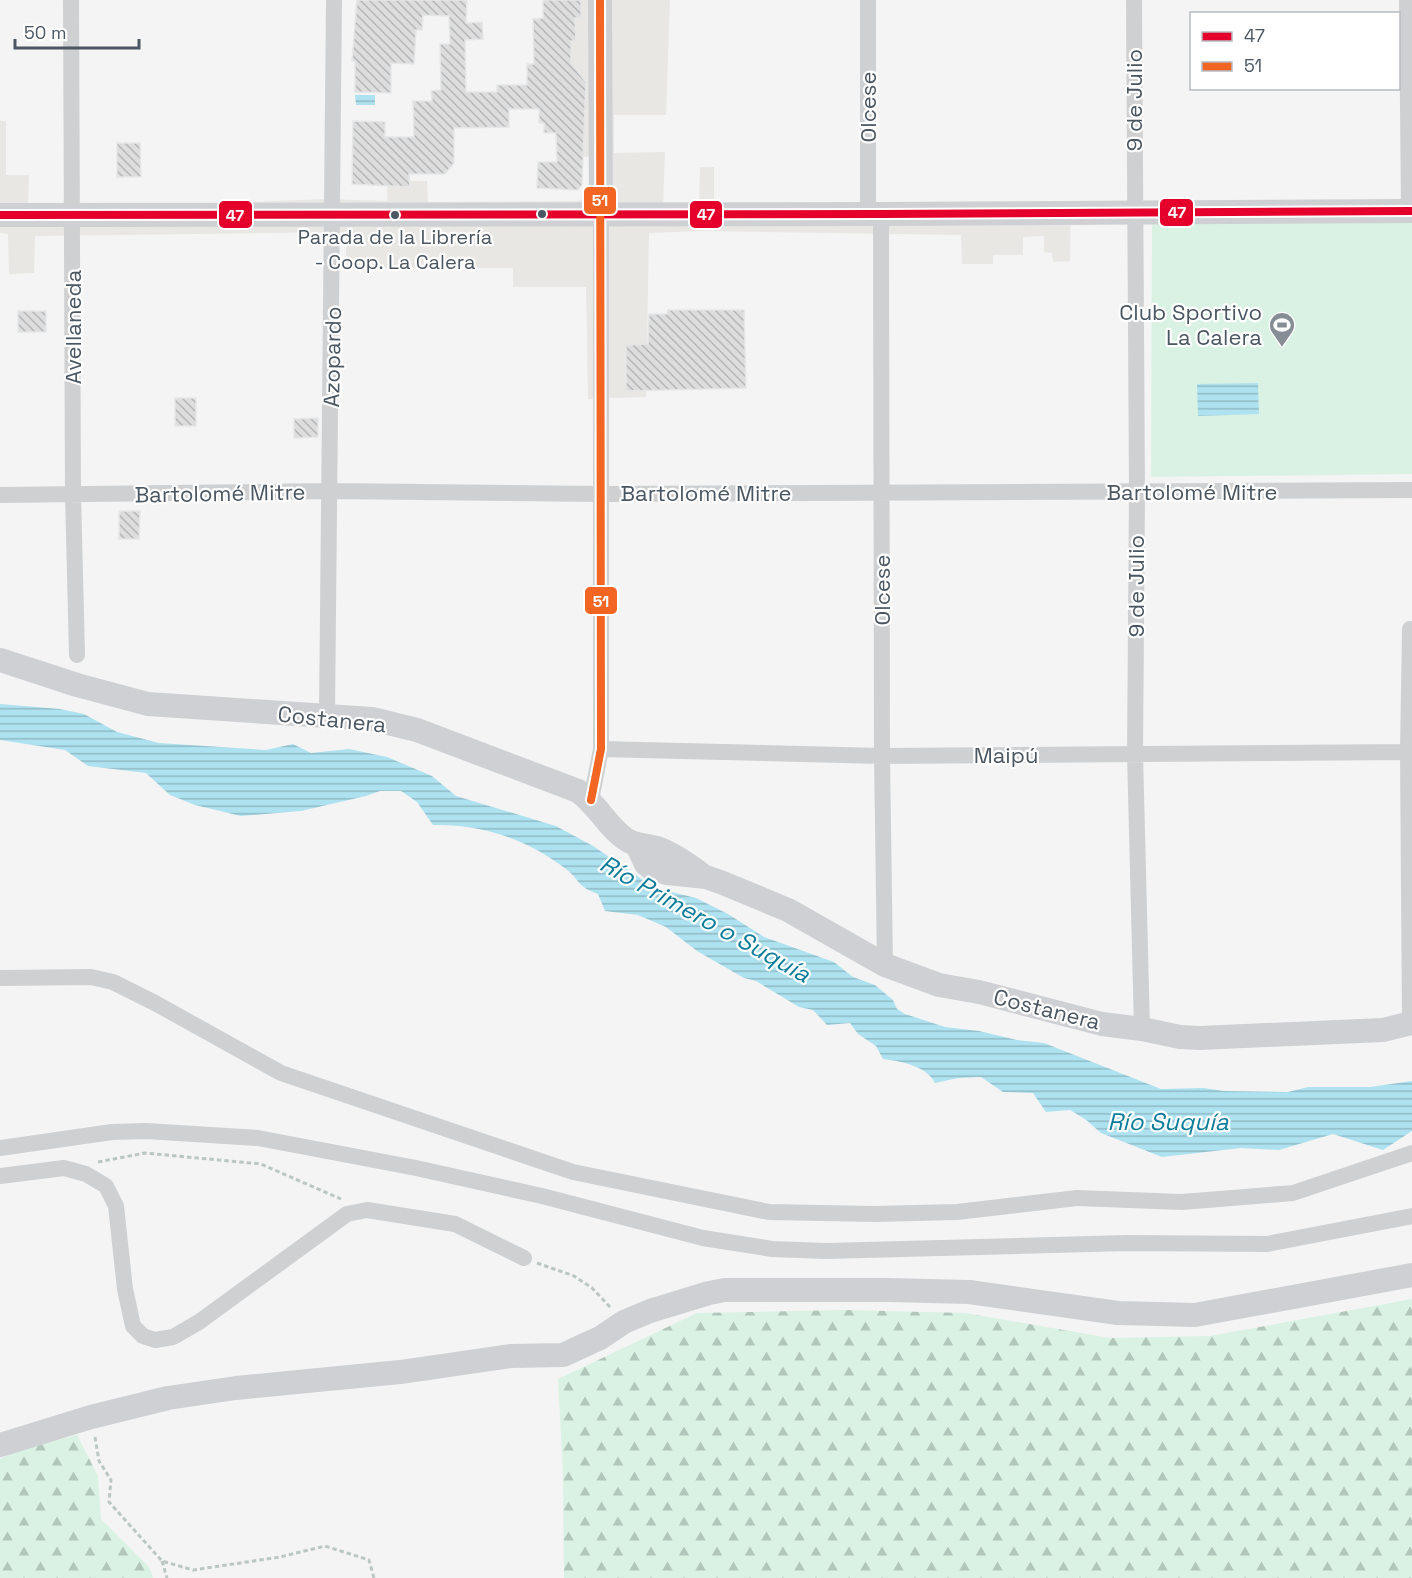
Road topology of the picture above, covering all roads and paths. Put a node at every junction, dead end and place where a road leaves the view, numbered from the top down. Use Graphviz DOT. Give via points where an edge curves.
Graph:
graph roads {
  1 [pos="71,0"];
  2 [pos="334,0"];
  3 [pos="600,0"];
  4 [pos="868,0"];
  5 [pos="1134,0"];
  6 [pos="1407,0"];
  7 [pos="1411,211"];
  8 [pos="1135,213"];
  9 [pos="601,214"];
  10 [pos="875,214"];
  11 [pos="0,215"];
  12 [pos="333,215"];
  13 [pos="73,216"];
  14 [pos="1412,490"];
  15 [pos="330,491"];
  16 [pos="882,492"];
  17 [pos="1137,493"];
  18 [pos="602,494"];
  19 [pos="0,495"];
  20 [pos="73,495"];
  21 [pos="1410,629"];
  22 [pos="77,655"];
  23 [pos="0,660"];
  24 [pos="327,715"];
  25 [pos="601,749"];
  26 [pos="1410,752"];
  27 [pos="1135,754"];
  28 [pos="882,756"];
  29 [pos="591,800"];
  30 [pos="885,965"];
  31 [pos="0,978"];
  32 [pos="1411,1024"];
  33 [pos="1142,1029"];
  34 [pos="0,1148"];
  35 [pos="1412,1153"];
  36 [pos="64,1168"];
  37 [pos="0,1176"];
  38 [pos="367,1210"];
  39 [pos="1412,1216"];
  40 [pos="524,1258"];
  41 [pos="1412,1275"];
  42 [pos="624,1322"];
  43 [pos="92,1417"];
  44 [pos="0,1445"];
  45 [pos="162,1561"];
  46 [pos="167,1578"];
  47 [pos="374,1578"];
  1 -- 13 [label="street, Avellaneda"];
  2 -- 12 [label="street, Azopardo"];
  3 -- 9 [label="street"];
  4 -- 10 [label="street, Olcese"];
  5 -- 8 [label="street, 9 de Julio"];
  6 -- 7 [label="street"];
  7 -- 8 [label="street"];
  8 -- 10 [label="street"];
  8 -- 17 [label="street, 9 de Julio"];
  9 -- 10 [label="street"];
  9 -- 12 [label="street"];
  9 -- 18 [label="street"];
  10 -- 16 [label="street, Olcese"];
  11 -- 13 [label="street"];
  12 -- 13 [label="street"];
  12 -- 15 [label="street, Azopardo"];
  13 -- 20 [label="street, Avellaneda"];
  14 -- 17 [label="street, Bartolomé Mitre"];
  15 -- 18 [label="street, Bartolomé Mitre"];
  15 -- 20 [label="street, Bartolomé Mitre"];
  15 -- 24 [label="street, Azopardo"];
  16 -- 17 [label="street, Bartolomé Mitre"];
  16 -- 18 [label="street, Bartolomé Mitre"];
  16 -- 28 [label="street, Olcese"];
  17 -- 27 [label="street, 9 de Julio"];
  18 -- 25 [label="street"];
  19 -- 20 [label="street, Bartolomé Mitre"];
  20 -- 22 [label="street, Avellaneda"];
  21 -- 26 [label="street"];
  23 -- 24 [label="street, Costanera" via="148,704"];
  24 -- 29 [label="street, Costanera" via="372,719 417,730 567,786"];
  25 -- 28 [label="street, Maipú"];
  25 -- 29 [label="street"];
  26 -- 27 [label="street, Maipú"];
  26 -- 32 [label="street"];
  27 -- 28 [label="street, Maipú"];
  27 -- 33 [label="street, 9 de Julio"];
  28 -- 30 [label="street, Olcese"];
  29 -- 30 [label="street, Costanera" via="614,829 637,845 651,868 705,877 788,910"];
  30 -- 33 [label="street, Costanera" via="939,985 1091,1022"];
  31 -- 35 [label="street" via="91,977 113,982 281,1073 573,1172 769,1212 957,1212 1077,1198 1182,1202 1293,1193"];
  32 -- 33 [label="street, Costanera" via="1383,1030 1232,1038 1180,1037"];
  34 -- 39 [label="street" via="112,1131 258,1138 416,1168 703,1238 772,1249 1267,1244"];
  36 -- 37 [label="street"];
  36 -- 38 [label="path" via="146,1153 261,1164"];
  36 -- 38 [label="street" via="86,1174 106,1186 116,1206 133,1326 143,1336 155,1340 173,1337 199,1322 347,1214"];
  38 -- 40 [label="street" via="455,1224"];
  40 -- 42 [label="path" via="574,1276 592,1288"];
  41 -- 42 [label="street" via="1195,1315 1118,1313 969,1292 752,1289 709,1293"];
  42 -- 43 [label="street" via="563,1355 510,1356 400,1372 236,1388 168,1398"];
  43 -- 44 [label="street"];
  43 -- 45 [label="path" via="99,1461 111,1480 109,1502"];
  45 -- 46 [label="path"];
  45 -- 47 [label="path" via="193,1570 325,1546 369,1560"];
}
